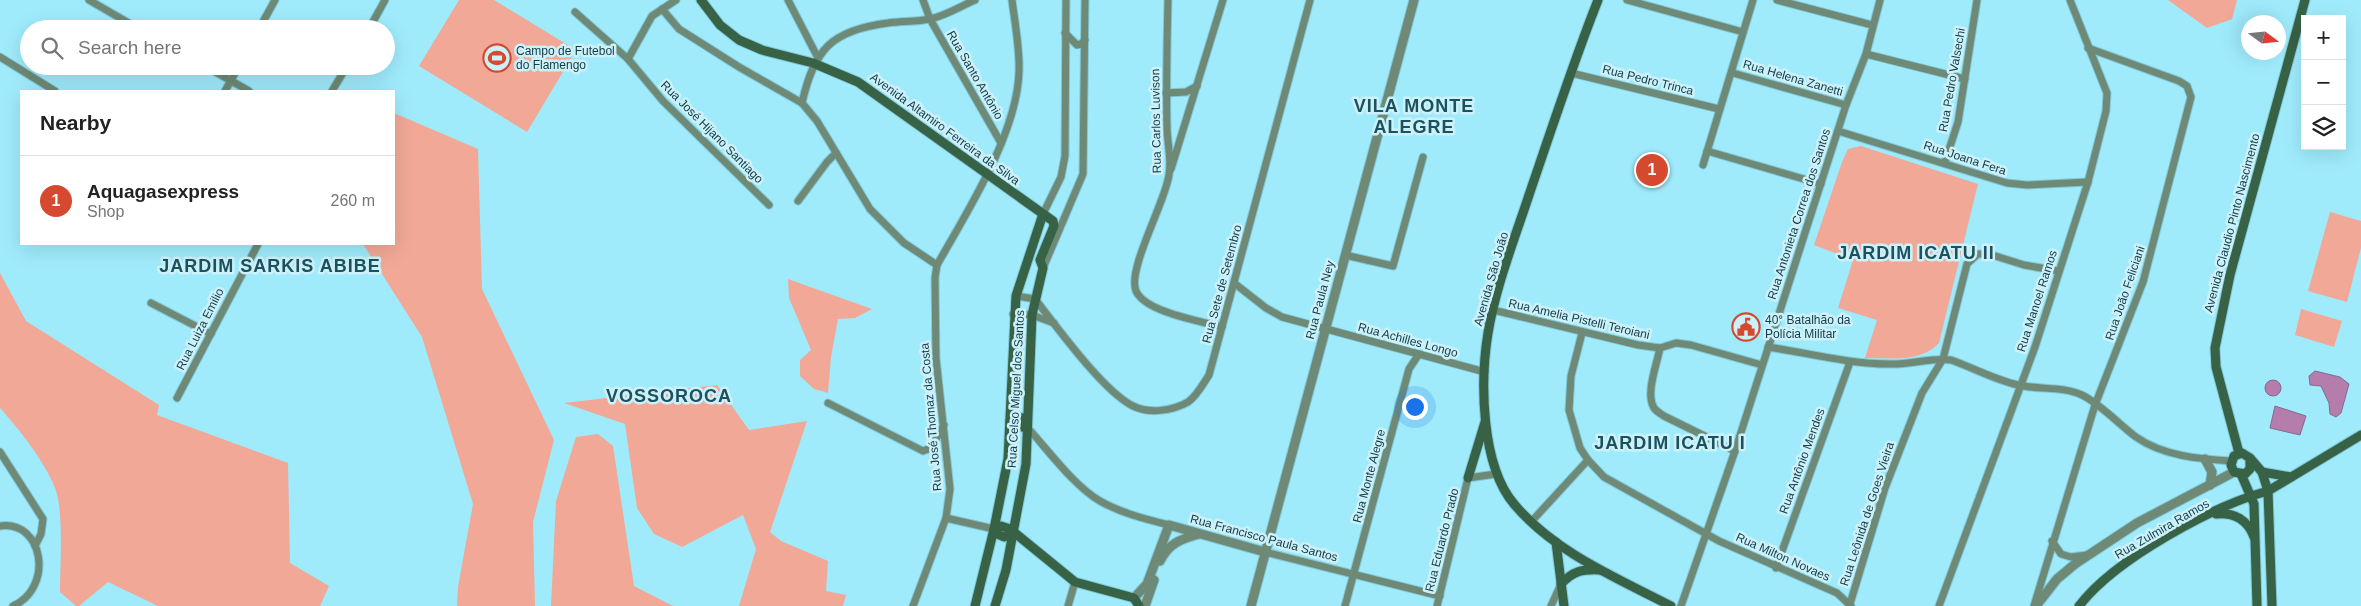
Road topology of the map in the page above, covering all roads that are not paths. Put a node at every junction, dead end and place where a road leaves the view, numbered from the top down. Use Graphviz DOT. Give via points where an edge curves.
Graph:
graph roads {
  1 [pos="89,0"];
  2 [pos="275,0"];
  3 [pos="385,0"];
  4 [pos="676,0"];
  5 [pos="701,0"];
  6 [pos="788,0"];
  7 [pos="923,0"];
  8 [pos="975,0"];
  9 [pos="1012,0"];
  10 [pos="1066,0"];
  11 [pos="1085,0"];
  12 [pos="1168,0"];
  13 [pos="1223,0"];
  14 [pos="1310,0"];
  15 [pos="1414,0"];
  16 [pos="1598,0"];
  17 [pos="1627,0"];
  18 [pos="1753,0"];
  19 [pos="1777,0"];
  20 [pos="1880,0"];
  21 [pos="1977,0"];
  22 [pos="2070,0"];
  23 [pos="2306,0"];
  24 [pos="662,9"];
  25 [pos="575,12"];
  26 [pos="930,19"];
  27 [pos="123,20"];
  28 [pos="265,20"];
  29 [pos="374,20"];
  30 [pos="1872,25"];
  31 [pos="1065,32"];
  32 [pos="1743,32"];
  33 [pos="1085,40"];
  34 [pos="2088,48"];
  35 [pos="1866,54"];
  36 [pos="0,57"];
  37 [pos="628,59"];
  38 [pos="815,60"];
  39 [pos="20,69"];
  40 [pos="1571,73"];
  41 [pos="1733,73"];
  42 [pos="29,75"];
  43 [pos="221,75"];
  44 [pos="234,75"];
  45 [pos="342,75"];
  46 [pos="1965,79"];
  47 [pos="231,81"];
  48 [pos="1197,86"];
  49 [pos="53,90"];
  50 [pos="226,90"];
  51 [pos="247,90"];
  52 [pos="333,90"];
  53 [pos="1166,93"];
  54 [pos="802,103"];
  55 [pos="1846,105"];
  56 [pos="1719,109"];
  57 [pos="1838,131"];
  58 [pos="1001,143"];
  59 [pos="1707,151"];
  60 [pos="836,153"];
  61 [pos="1423,157"];
  62 [pos="1945,162"];
  63 [pos="1703,165"];
  64 [pos="1170,174"];
  65 [pos="988,175"];
  66 [pos="2088,182"];
  67 [pos="1821,184"];
  68 [pos="798,201"];
  69 [pos="769,205"];
  70 [pos="1044,214"];
  71 [pos="257,245"];
  72 [pos="1345,255"];
  73 [pos="937,265"];
  74 [pos="1043,268"];
  75 [pos="2058,271"];
  76 [pos="1234,283"];
  77 [pos="1016,296"];
  78 [pos="1035,299"];
  79 [pos="151,303"];
  80 [pos="1493,310"];
  81 [pos="1013,314"];
  82 [pos="1032,316"];
  83 [pos="1054,323"];
  84 [pos="1222,327"];
  85 [pos="1325,329"];
  86 [pos="1582,333"];
  87 [pos="211,334"];
  88 [pos="1660,348"];
  89 [pos="1768,348"];
  90 [pos="1419,354"];
  91 [pos="1943,359"];
  92 [pos="1850,362"];
  93 [pos="1762,365"];
  94 [pos="1486,372"];
  95 [pos="2020,386"];
  96 [pos="177,398"];
  97 [pos="828,403"];
  98 [pos="2095,405"];
  99 [pos="1012,420"];
  100 [pos="1486,420"];
  101 [pos="945,425"];
  102 [pos="1027,427"];
  103 [pos="2361,435"];
  104 [pos="1735,451"];
  105 [pos="0,452"];
  106 [pos="2239,453"];
  107 [pos="2250,458"];
  108 [pos="2205,459"];
  109 [pos="1588,460"];
  110 [pos="2231,461"];
  111 [pos="2262,472"];
  112 [pos="2238,473"];
  113 [pos="1496,474"];
  114 [pos="2291,477"];
  115 [pos="1468,478"];
  116 [pos="2210,485"];
  117 [pos="2268,491"];
  118 [pos="2252,496"];
  119 [pos="2206,516"];
  120 [pos="946,518"];
  121 [pos="1531,522"];
  122 [pos="0,526"];
  123 [pos="1168,526"];
  124 [pos="994,529"];
  125 [pos="1705,532"];
  126 [pos="1014,534"];
  127 [pos="1199,534"];
  128 [pos="2052,541"];
  129 [pos="1556,542"];
  130 [pos="2256,543"];
  131 [pos="35,546"];
  132 [pos="1265,552"];
  133 [pos="2089,555"];
  134 [pos="1776,568"];
  135 [pos="1601,570"];
  136 [pos="1353,575"];
  137 [pos="1075,582"];
  138 [pos="1561,584"];
  139 [pos="1440,596"];
  140 [pos="1134,598"];
  141 [pos="1851,605"];
  142 [pos="13,606"];
  143 [pos="913,606"];
  144 [pos="975,606"];
  145 [pos="995,606"];
  146 [pos="1068,606"];
  147 [pos="1139,606"];
  148 [pos="1145,606"];
  149 [pos="1251,606"];
  150 [pos="1345,606"];
  151 [pos="1437,606"];
  152 [pos="1551,606"];
  153 [pos="1564,606"];
  154 [pos="1671,606"];
  155 [pos="1680,606"];
  156 [pos="1939,606"];
  157 [pos="2035,606"];
  158 [pos="2079,606"];
  159 [pos="2257,606"];
  160 [pos="2272,606"];
  1 -- 27 [label="street"];
  2 -- 28 [label="street"];
  3 -- 29 [label="street"];
  4 -- 24 [label="street"];
  5 -- 38 [label="main road, Avenida Altamiro Ferreira da Silva" via="720,25 740,40 762,50"];
  6 -- 38 [label="street"];
  7 -- 26 [label="street, Rua Santo Antônio"];
  8 -- 26 [label="street"];
  9 -- 58 [label="street" via="1019,72 1016,98"];
  10 -- 31 [label="street, Rua Celso Miguel dos Santos"];
  11 -- 33 [label="street, Rua Celso Miguel dos Santos"];
  12 -- 53 [label="street, Rua Carlos Luvison"];
  13 -- 48 [label="street"];
  14 -- 76 [label="street, Rua Sete de Setembro"];
  15 -- 72 [label="street, Rua Paula Ney"];
  16 -- 40 [label="main road, Avenida São João"];
  17 -- 32 [label="street"];
  18 -- 32 [label="street"];
  19 -- 30 [label="street"];
  20 -- 30 [label="street, Rua Antonieta Correa dos Santos"];
  21 -- 46 [label="street, Rua Pedro Valsechi"];
  22 -- 34 [label="street, Rua Manoel Ramos"];
  23 -- 106 [label="main road, Avenida Claudio Pinto Nascimento" via="2230,275 2215,348 2216,368"];
  24 -- 37 [label="street" via="652,16"];
  24 -- 54 [label="street" via="679,29"];
  25 -- 37 [label="street, Rua José Hijano Santiago"];
  26 -- 38 [label="street" via="885,23 844,33"];
  26 -- 58 [label="street, Rua Santo Antônio"];
  30 -- 35 [label="street, Rua Antonieta Correa dos Santos"];
  31 -- 33 [label="street" via="1077,45"];
  31 -- 70 [label="street, Rua Celso Miguel dos Santos" via="1065,156 1061,177"];
  32 -- 41 [label="street"];
  33 -- 74 [label="street, Rua Celso Miguel dos Santos" via="1083,174"];
  34 -- 66 [label="street, Rua Manoel Ramos" via="2107,93 2106,111"];
  34 -- 98 [label="street, Rua João Feliciani" via="2179,80 2187,86 2191,96 2143,282"];
  35 -- 46 [label="street"];
  35 -- 55 [label="street, Rua Antonieta Correa dos Santos"];
  36 -- 39 [label="street"];
  37 -- 69 [label="street, Rua José Hijano Santiago" via="663,101"];
  38 -- 54 [label="street"];
  38 -- 65 [label="main road, Avenida Altamiro Ferreira da Silva" via="858,82"];
  40 -- 56 [label="street, Rua Pedro Trinca"];
  40 -- 80 [label="main road, Avenida São João"];
  41 -- 55 [label="street, Rua Helena Zanetti"];
  41 -- 56 [label="street"];
  42 -- 49 [label="street"];
  43 -- 47 [label="street"];
  44 -- 47 [label="street"];
  45 -- 52 [label="street"];
  46 -- 62 [label="street, Rua Pedro Valsechi" via="1958,122"];
  47 -- 50 [label="street"];
  47 -- 51 [label="street"];
  48 -- 53 [label="street" via="1186,92"];
  48 -- 64 [label="street"];
  53 -- 64 [label="street, Rua Carlos Luvison"];
  54 -- 60 [label="street"];
  55 -- 57 [label="street, Rua Antonieta Correa dos Santos"];
  56 -- 59 [label="street"];
  57 -- 62 [label="street, Rua Joana Fera"];
  57 -- 67 [label="street, Rua Antonieta Correa dos Santos"];
  58 -- 65 [label="street"];
  59 -- 63 [label="street"];
  59 -- 67 [label="street"];
  60 -- 68 [label="street"];
  60 -- 73 [label="street" via="870,209 886,227"];
  61 -- 72 [label="street" via="1393,266"];
  62 -- 66 [label="street, Rua Joana Fera" via="2007,183 2027,186"];
  64 -- 84 [label="street, Rua Carlos Luvison" via="1137,265 1136,291 1146,304"];
  65 -- 70 [label="main road, Avenida Altamiro Ferreira da Silva"];
  65 -- 73 [label="street"];
  66 -- 75 [label="street, Rua Manoel Ramos"];
  67 -- 89 [label="street, Rua Antonieta Correa dos Santos"];
  70 -- 74 [label="main road" via="1054,226 1040,260"];
  70 -- 77 [label="main road, Rua Celso Miguel dos Santos"];
  71 -- 87 [label="street, Rua Luiza Emilio"];
  72 -- 85 [label="street, Rua Paula Ney"];
  73 -- 101 [label="street, Rua José Thomaz da Costa" via="936,358"];
  74 -- 78 [label="main road, Rua Celso Miguel dos Santos"];
  75 -- 91 [label="street, Rua Leônida de Goes Vieira" via="1978,254 1967,264"];
  75 -- 95 [label="street, Rua Manoel Ramos"];
  76 -- 84 [label="street, Rua Sete de Setembro"];
  76 -- 85 [label="street, Rua Achilles Longo" via="1282,317"];
  77 -- 78 [label="street"];
  77 -- 81 [label="main road, Rua Celso Miguel dos Santos"];
  78 -- 82 [label="main road, Rua Celso Miguel dos Santos"];
  78 -- 83 [label="street, Rua Sete de Setembro"];
  79 -- 87 [label="street"];
  80 -- 86 [label="street, Rua Amelia Pistelli Teroiani"];
  80 -- 94 [label="main road, Avenida São João"];
  81 -- 82 [label="street"];
  81 -- 99 [label="main road, Rua Celso Miguel dos Santos"];
  82 -- 83 [label="street"];
  82 -- 102 [label="main road, Rua Celso Miguel dos Santos"];
  83 -- 84 [label="street, Rua Sete de Setembro" via="1118,397 1133,406 1150,410 1172,409 1188,402 1197,393 1209,375"];
  85 -- 90 [label="street, Rua Achilles Longo"];
  85 -- 132 [label="street, Rua Paula Ney"];
  86 -- 88 [label="street, Rua Amelia Pistelli Teroiani"];
  86 -- 109 [label="street, Rua Milton Novaes" via="1572,376 1569,410 1574,431"];
  87 -- 96 [label="street, Rua Luiza Emilio"];
  88 -- 93 [label="street, Rua Amelia Pistelli Teroiani" via="1691,345"];
  88 -- 104 [label="street" via="1651,391 1655,409"];
  89 -- 92 [label="street"];
  89 -- 93 [label="street, Rua Antonieta Correa dos Santos"];
  90 -- 94 [label="street, Rua Achilles Longo"];
  90 -- 136 [label="street, Rua Monte Alegre" via="1409,369"];
  91 -- 92 [label="street" via="1908,364"];
  91 -- 95 [label="street"];
  91 -- 141 [label="street, Rua Leônida de Goes Vieira" via="1922,393 1888,479"];
  92 -- 134 [label="street, Rua Antônio Mendes"];
  93 -- 104 [label="street, Rua Antonieta Correa dos Santos"];
  94 -- 100 [label="main road, Avenida São João"];
  95 -- 98 [label="street" via="2069,391 2083,395"];
  95 -- 156 [label="street, Rua Manoel Ramos"];
  97 -- 101 [label="street" via="923,451 931,448"];
  98 -- 108 [label="street" via="2156,448"];
  98 -- 128 [label="street, Rua João Feliciani"];
  99 -- 102 [label="main road" via="1015,426"];
  99 -- 124 [label="main road, Rua Celso Miguel dos Santos"];
  100 -- 113 [label="main road, Avenida São João"];
  100 -- 115 [label="main road"];
  101 -- 120 [label="street, Rua José Thomaz da Costa" via="950,489"];
  102 -- 123 [label="street" via="1098,500"];
  102 -- 126 [label="main road, Rua Celso Miguel dos Santos" via="1026,464"];
  103 -- 114 [label="main road, Rua Zulmira Ramos"];
  104 -- 125 [label="street, Rua Antonieta Correa dos Santos"];
  105 -- 131 [label="street" via="43,519"];
  106 -- 107 [label="main road"];
  106 -- 110 [label="main road"];
  107 -- 111 [label="main road"];
  107 -- 112 [label="main road" via="2250,469"];
  108 -- 110 [label="street"];
  108 -- 116 [label="street" via="2212,472"];
  109 -- 121 [label="street"];
  109 -- 125 [label="street, Rua Milton Novaes" via="1604,477"];
  110 -- 112 [label="main road"];
  111 -- 114 [label="main road"];
  111 -- 117 [label="main road"];
  112 -- 116 [label="street, Rua Zulmira Ramos"];
  112 -- 118 [label="main road"];
  113 -- 115 [label="street, Rua Eduardo Prado"];
  113 -- 121 [label="main road, Avenida São João" via="1513,503"];
  114 -- 117 [label="main road, Rua Zulmira Ramos"];
  115 -- 139 [label="street, Rua Eduardo Prado"];
  116 -- 133 [label="street, Rua Zulmira Ramos" via="2137,523"];
  117 -- 118 [label="main road, Rua Zulmira Ramos"];
  117 -- 160 [label="main road"];
  118 -- 119 [label="main road, Rua Zulmira Ramos"];
  118 -- 130 [label="main road"];
  119 -- 130 [label="main road" via="2236,515 2252,531"];
  119 -- 158 [label="main road, Rua Zulmira Ramos" via="2127,561 2090,591"];
  120 -- 124 [label="street"];
  120 -- 143 [label="street, Rua José Thomaz da Costa"];
  121 -- 129 [label="main road, Avenida São João"];
  122 -- 131 [label="street" via="22,530"];
  123 -- 127 [label="street, Rua Francisco Paula Santos"];
  123 -- 140 [label="street" via="1147,584"];
  124 -- 126 [label="main road" via="1006,527"];
  124 -- 144 [label="main road, Rua Celso Miguel dos Santos"];
  125 -- 134 [label="street, Rua Milton Novaes"];
  125 -- 155 [label="street, Rua Antonieta Correa dos Santos"];
  126 -- 137 [label="main road"];
  126 -- 145 [label="main road, Rua Celso Miguel dos Santos"];
  127 -- 132 [label="street, Rua Francisco Paula Santos"];
  127 -- 148 [label="street" via="1178,540 1168,548"];
  128 -- 133 [label="street" via="2061,554 2071,557"];
  128 -- 157 [label="street, Rua João Feliciani"];
  129 -- 135 [label="main road, Avenida São João"];
  129 -- 138 [label="main road"];
  130 -- 159 [label="main road"];
  131 -- 142 [label="street" via="39,574 34,591 25,601"];
  132 -- 136 [label="street, Rua Francisco Paula Santos"];
  132 -- 149 [label="street, Rua Paula Ney"];
  133 -- 157 [label="street, Rua Zulmira Ramos" via="2057,579"];
  134 -- 141 [label="street, Rua Milton Novaes" via="1837,593"];
  135 -- 138 [label="main road" via="1576,571"];
  135 -- 154 [label="main road, Avenida São João"];
  136 -- 139 [label="street, Rua Francisco Paula Santos"];
  136 -- 150 [label="street, Rua Monte Alegre"];
  137 -- 140 [label="main road"];
  137 -- 146 [label="street"];
  138 -- 152 [label="street"];
  138 -- 153 [label="main road"];
  139 -- 151 [label="street, Rua Eduardo Prado"];
  140 -- 147 [label="main road"];
}
